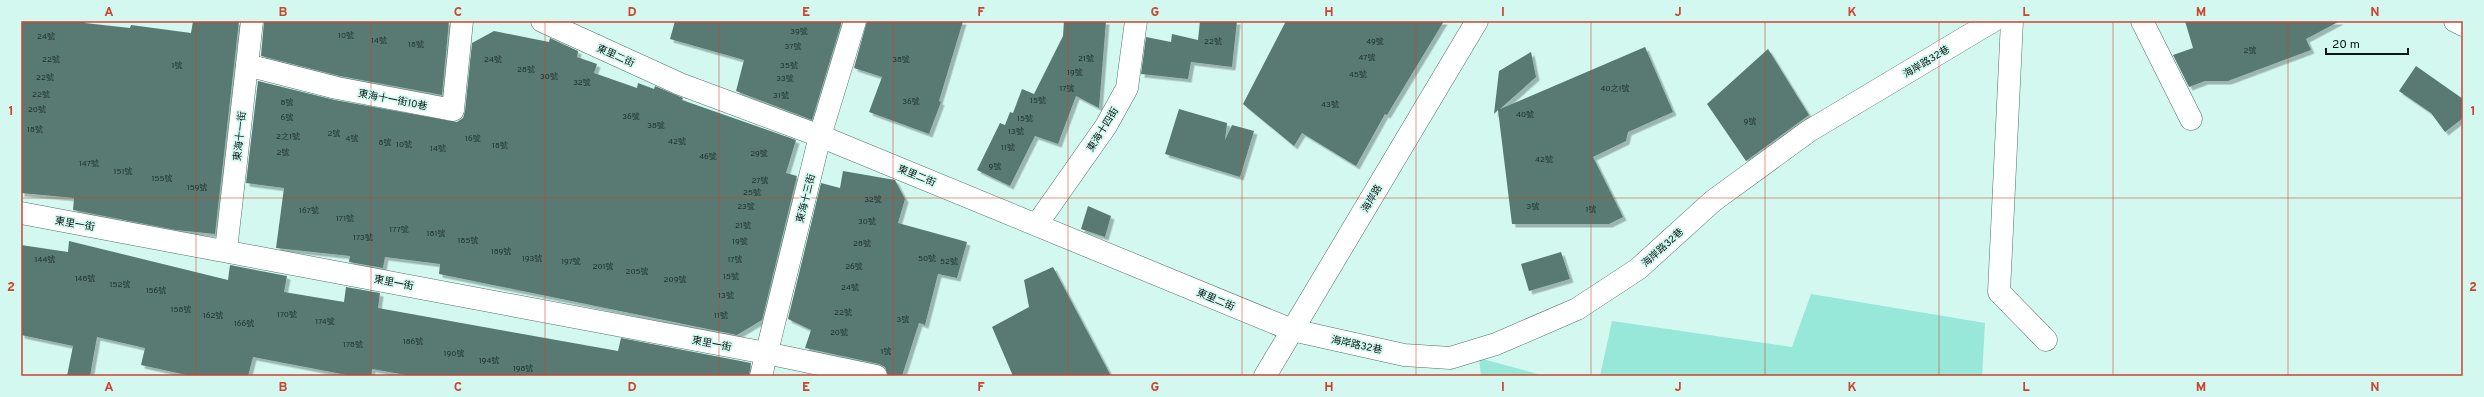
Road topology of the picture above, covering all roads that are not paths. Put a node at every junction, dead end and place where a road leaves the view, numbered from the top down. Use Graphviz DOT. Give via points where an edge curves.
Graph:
graph roads {
  1 [pos="252,21"];
  2 [pos="462,21"];
  3 [pos="542,21"];
  4 [pos="855,21"];
  5 [pos="1136,21"];
  6 [pos="1477,21"];
  7 [pos="1993,21"];
  8 [pos="2012,21"];
  9 [pos="2142,21"];
  10 [pos="2455,21"];
  11 [pos="2463,25"];
  12 [pos="247,65"];
  13 [pos="2191,119"];
  14 [pos="820,136"];
  15 [pos="21,213"];
  16 [pos="1037,224"];
  17 [pos="226,250"];
  18 [pos="1292,330"];
  19 [pos="2046,340"];
  20 [pos="766,353"];
  21 [pos="761,376"];
  22 [pos="876,376"];
  23 [pos="1265,376"];
  1 -- 12 [label="street, 東海十一街"];
  2 -- 12 [label="street, 東海十一街10巷" via="452,110 337,88"];
  3 -- 14 [label="street, 東里二街" via="680,84"];
  4 -- 14 [label="street, 東海十三街"];
  5 -- 16 [label="street, 東海十四街" via="1127,88 1106,126"];
  6 -- 18 [label="street, 海岸路"];
  7 -- 18 [label="street, 海岸路32巷" via="1809,131 1713,201 1638,269 1570,312 1496,344 1450,358 1404,355"];
  8 -- 19 [label="street" via="1999,292"];
  9 -- 13 [label="street"];
  10 -- 11 [label="street"];
  12 -- 17 [label="street, 東海十一街"];
  14 -- 16 [label="street, 東里二街"];
  14 -- 20 [label="street, 東海十三街"];
  15 -- 17 [label="street, 東里一街"];
  16 -- 18 [label="street, 東里二街"];
  17 -- 20 [label="street, 東里一街"];
  18 -- 23 [label="street, 海岸路"];
  20 -- 21 [label="street, 東海十三街"];
  20 -- 22 [label="street, 東里一街"];
}
